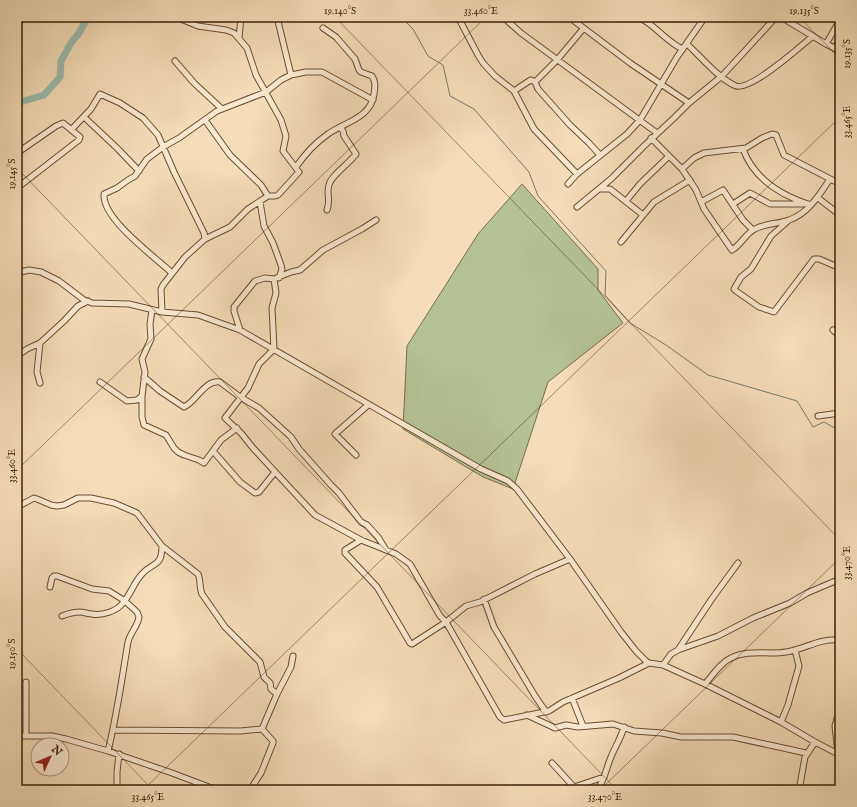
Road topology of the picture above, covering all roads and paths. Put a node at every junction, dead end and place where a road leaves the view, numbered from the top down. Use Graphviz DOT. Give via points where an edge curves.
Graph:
graph roads {
  1 [pos="176,17"];
  2 [pos="241,17"];
  3 [pos="277,17"];
  4 [pos="458,17"];
  5 [pos="503,17"];
  6 [pos="569,17"];
  7 [pos="638,17"];
  8 [pos="706,17"];
  9 [pos="776,17"];
  10 [pos="781,17"];
  11 [pos="577,19"];
  12 [pos="840,20"];
  13 [pos="323,28"];
  14 [pos="583,28"];
  15 [pos="813,36"];
  16 [pos="239,38"];
  17 [pos="840,41"];
  18 [pos="826,44"];
  19 [pos="685,46"];
  20 [pos="834,48"];
  21 [pos="840,51"];
  22 [pos="557,60"];
  23 [pos="175,61"];
  24 [pos="291,76"];
  25 [pos="722,76"];
  26 [pos="535,82"];
  27 [pos="661,84"];
  28 [pos="514,91"];
  29 [pos="266,92"];
  30 [pos="373,100"];
  31 [pos="689,103"];
  32 [pos="222,109"];
  33 [pos="84,117"];
  34 [pos="205,120"];
  35 [pos="640,120"];
  36 [pos="340,127"];
  37 [pos="72,129"];
  38 [pos="657,133"];
  39 [pos="651,138"];
  40 [pos="163,147"];
  41 [pos="743,149"];
  42 [pos="17,153"];
  43 [pos="600,155"];
  44 [pos="668,156"];
  45 [pos="296,167"];
  46 [pos="682,169"];
  47 [pos="139,171"];
  48 [pos="577,174"];
  49 [pos="830,179"];
  50 [pos="690,180"];
  51 [pos="840,183"];
  52 [pos="568,184"];
  53 [pos="17,188"];
  54 [pos="598,189"];
  55 [pos="268,196"];
  56 [pos="818,198"];
  57 [pos="626,201"];
  58 [pos="260,202"];
  59 [pos="701,202"];
  60 [pos="732,204"];
  61 [pos="808,205"];
  62 [pos="577,207"];
  63 [pos="327,210"];
  64 [pos="643,215"];
  65 [pos="840,215"];
  66 [pos="376,220"];
  67 [pos="788,220"];
  68 [pos="753,230"];
  69 [pos="205,240"];
  70 [pos="621,242"];
  71 [pos="840,268"];
  72 [pos="17,273"];
  73 [pos="172,273"];
  74 [pos="276,278"];
  75 [pos="88,302"];
  76 [pos="152,310"];
  77 [pos="162,312"];
  78 [pos="240,330"];
  79 [pos="833,330"];
  80 [pos="840,336"];
  81 [pos="40,343"];
  82 [pos="274,348"];
  83 [pos="17,356"];
  84 [pos="144,377"];
  85 [pos="100,382"];
  86 [pos="40,383"];
  87 [pos="142,396"];
  88 [pos="240,397"];
  89 [pos="368,405"];
  90 [pos="840,413"];
  91 [pos="818,416"];
  92 [pos="237,428"];
  93 [pos="213,450"];
  94 [pos="356,456"];
  95 [pos="275,472"];
  96 [pos="17,507"];
  97 [pos="361,540"];
  98 [pos="162,546"];
  99 [pos="386,550"];
  100 [pos="570,559"];
  101 [pos="738,564"];
  102 [pos="840,579"];
  103 [pos="50,587"];
  104 [pos="484,599"];
  105 [pos="125,601"];
  106 [pos="62,616"];
  107 [pos="446,622"];
  108 [pos="840,640"];
  109 [pos="678,650"];
  110 [pos="796,650"];
  111 [pos="293,656"];
  112 [pos="649,663"];
  113 [pos="663,665"];
  114 [pos="26,682"];
  115 [pos="705,684"];
  116 [pos="276,694"];
  117 [pos="572,698"];
  118 [pos="840,708"];
  119 [pos="546,712"];
  120 [pos="527,715"];
  121 [pos="781,722"];
  122 [pos="582,726"];
  123 [pos="624,727"];
  124 [pos="837,727"];
  125 [pos="262,729"];
  126 [pos="113,730"];
  127 [pos="17,736"];
  128 [pos="26,736"];
  129 [pos="815,742"];
  130 [pos="108,751"];
  131 [pos="806,753"];
  132 [pos="119,754"];
  133 [pos="839,755"];
  134 [pos="552,763"];
  135 [pos="604,778"];
  136 [pos="117,790"];
  137 [pos="217,790"];
  138 [pos="250,790"];
  139 [pos="597,790"];
  140 [pos="800,790"];
  1 -- 16 [label="street" via="198,26 226,30"];
  2 -- 16 [label="street"];
  3 -- 24 [label="street"];
  4 -- 28 [label="street" via="483,63"];
  5 -- 22 [label="street"];
  6 -- 11 [label="street"];
  7 -- 19 [label="street" via="677,46"];
  8 -- 19 [label="street"];
  9 -- 25 [label="street"];
  10 -- 15 [label="street"];
  11 -- 14 [label="street"];
  12 -- 18 [label="street"];
  13 -- 30 [label="street" via="336,37 355,59 361,72 372,76 376,85"];
  14 -- 22 [label="street"];
  14 -- 27 [label="street"];
  15 -- 18 [label="street"];
  15 -- 25 [label="street" via="752,82 737,86"];
  16 -- 29 [label="street" via="247,48"];
  17 -- 20 [label="street"];
  18 -- 20 [label="street"];
  19 -- 25 [label="street"];
  19 -- 27 [label="street"];
  20 -- 21 [label="street"];
  22 -- 26 [label="street"];
  22 -- 35 [label="street"];
  23 -- 32 [label="street"];
  24 -- 29 [label="street" via="281,80"];
  24 -- 30 [label="street" via="306,72 322,72"];
  25 -- 31 [label="street"];
  26 -- 28 [label="street" via="531,80"];
  26 -- 43 [label="street" via="538,89 570,125"];
  27 -- 31 [label="street"];
  27 -- 35 [label="street"];
  28 -- 48 [label="street" via="534,129"];
  29 -- 32 [label="street"];
  29 -- 45 [label="street" via="285,132 284,154"];
  30 -- 36 [label="street" via="372,105 360,116"];
  31 -- 38 [label="street"];
  32 -- 34 [label="street"];
  33 -- 37 [label="street"];
  33 -- 40 [label="street" via="100,94 112,98 148,122 161,139"];
  33 -- 47 [label="street"];
  34 -- 40 [label="street"];
  34 -- 55 [label="street" via="230,155 261,185"];
  35 -- 38 [label="street"];
  35 -- 43 [label="street"];
  36 -- 45 [label="street" via="315,144"];
  36 -- 63 [label="street" via="356,154 330,181 330,201"];
  37 -- 42 [label="street" via="60,124"];
  37 -- 53 [label="street" via="80,137 79,140"];
  38 -- 39 [label="street"];
  39 -- 44 [label="street"];
  39 -- 54 [label="street"];
  40 -- 47 [label="street" via="147,159"];
  40 -- 69 [label="street"];
  41 -- 46 [label="street" via="704,153"];
  41 -- 49 [label="street" via="767,135 776,135 784,155"];
  41 -- 61 [label="street" via="749,162 766,182 781,193"];
  43 -- 48 [label="street"];
  44 -- 46 [label="street"];
  44 -- 57 [label="street"];
  45 -- 55 [label="street" via="298,174 282,191 275,196"];
  46 -- 50 [label="street"];
  47 -- 73 [label="street" via="117,188 104,194 105,204 119,225"];
  48 -- 52 [label="street"];
  49 -- 51 [label="street"];
  49 -- 56 [label="street"];
  50 -- 59 [label="street"];
  50 -- 64 [label="street" via="657,200"];
  54 -- 57 [label="street" via="610,189"];
  54 -- 62 [label="street"];
  55 -- 58 [label="street"];
  56 -- 61 [label="street"];
  56 -- 65 [label="street"];
  57 -- 64 [label="street"];
  58 -- 69 [label="street" via="248,209 230,227"];
  58 -- 74 [label="street" via="264,226 282,269"];
  59 -- 60 [label="street" via="723,190"];
  59 -- 68 [label="street" via="732,250"];
  60 -- 61 [label="street" via="750,193 770,204"];
  60 -- 68 [label="street"];
  61 -- 67 [label="street"];
  64 -- 70 [label="street"];
  66 -- 74 [label="street" via="323,250 304,268"];
  67 -- 68 [label="street"];
  67 -- 71 [label="street" via="771,236 752,269 741,276 735,286 736,291 759,307 774,312 814,259"];
  69 -- 73 [label="street" via="188,254"];
  72 -- 75 [label="street" via="30,270 41,272 59,281"];
  73 -- 77 [label="street" via="162,285"];
  74 -- 78 [label="street" via="255,281 236,304 234,310"];
  74 -- 82 [label="street" via="272,308"];
  75 -- 76 [label="street" via="129,304"];
  75 -- 81 [label="street" via="78,306"];
  76 -- 77 [label="street"];
  76 -- 84 [label="street" via="151,339 142,359"];
  77 -- 78 [label="street" via="198,315"];
  78 -- 82 [label="street"];
  79 -- 80 [label="street"];
  81 -- 83 [label="street"];
  81 -- 86 [label="street" via="37,372"];
  82 -- 88 [label="street" via="259,364 248,388"];
  82 -- 89 [label="street"];
  84 -- 87 [label="street"];
  84 -- 88 [label="street" via="184,407 205,387 217,381"];
  85 -- 87 [label="street" via="127,401 137,400"];
  87 -- 93 [label="street" via="144,425 166,435 178,452 204,463"];
  88 -- 92 [label="street" via="225,418"];
  88 -- 99 [label="street" via="259,408 291,437 361,522 378,537"];
  89 -- 94 [label="street" via="335,434"];
  89 -- 100 [label="street" via="512,484"];
  90 -- 91 [label="street"];
  92 -- 93 [label="street"];
  92 -- 95 [label="street"];
  93 -- 95 [label="street" via="240,482 255,493 259,492"];
  95 -- 97 [label="street" via="315,515"];
  96 -- 98 [label="street" via="34,498 57,506 78,498 114,503 137,513"];
  97 -- 99 [label="street"];
  97 -- 107 [label="street" via="344,553 376,587 410,643 415,643"];
  98 -- 105 [label="street" via="158,562 142,574"];
  98 -- 116 [label="street" via="198,574 202,594 225,627 260,662 264,677"];
  99 -- 107 [label="street" via="410,564"];
  100 -- 104 [label="street"];
  100 -- 112 [label="street" via="626,638"];
  101 -- 109 [label="street"];
  102 -- 109 [label="street" via="718,636"];
  103 -- 105 [label="street" via="52,578 57,576 96,590 108,590"];
  104 -- 107 [label="street" via="463,608"];
  104 -- 119 [label="street" via="494,627"];
  105 -- 106 [label="street" via="107,613 94,615 82,612"];
  105 -- 126 [label="street" via="139,616 128,641"];
  107 -- 120 [label="street" via="500,717 504,720"];
  108 -- 110 [label="street" via="827,639"];
  109 -- 113 [label="street" via="671,654"];
  110 -- 115 [label="street" via="732,657"];
  110 -- 121 [label="street" via="799,666"];
  111 -- 116 [label="street" via="291,668"];
  112 -- 113 [label="street"];
  112 -- 117 [label="street"];
  113 -- 115 [label="street"];
  114 -- 128 [label="street"];
  115 -- 121 [label="street"];
  116 -- 125 [label="street"];
  117 -- 119 [label="street"];
  117 -- 122 [label="street"];
  118 -- 124 [label="street"];
  119 -- 120 [label="street"];
  120 -- 122 [label="street" via="552,728 566,725"];
  121 -- 129 [label="street"];
  122 -- 123 [label="street" via="613,724"];
  123 -- 131 [label="street" via="634,731 686,737 733,737"];
  123 -- 135 [label="street"];
  124 -- 133 [label="street"];
  125 -- 126 [label="street"];
  125 -- 138 [label="street" via="273,743 262,773"];
  126 -- 130 [label="street"];
  127 -- 128 [label="street"];
  128 -- 130 [label="street" via="58,737"];
  129 -- 131 [label="street"];
  129 -- 133 [label="street"];
  130 -- 132 [label="street"];
  131 -- 140 [label="street"];
  132 -- 136 [label="street"];
  132 -- 137 [label="street"];
  134 -- 135 [label="street" via="574,787"];
  135 -- 139 [label="street"];
}
